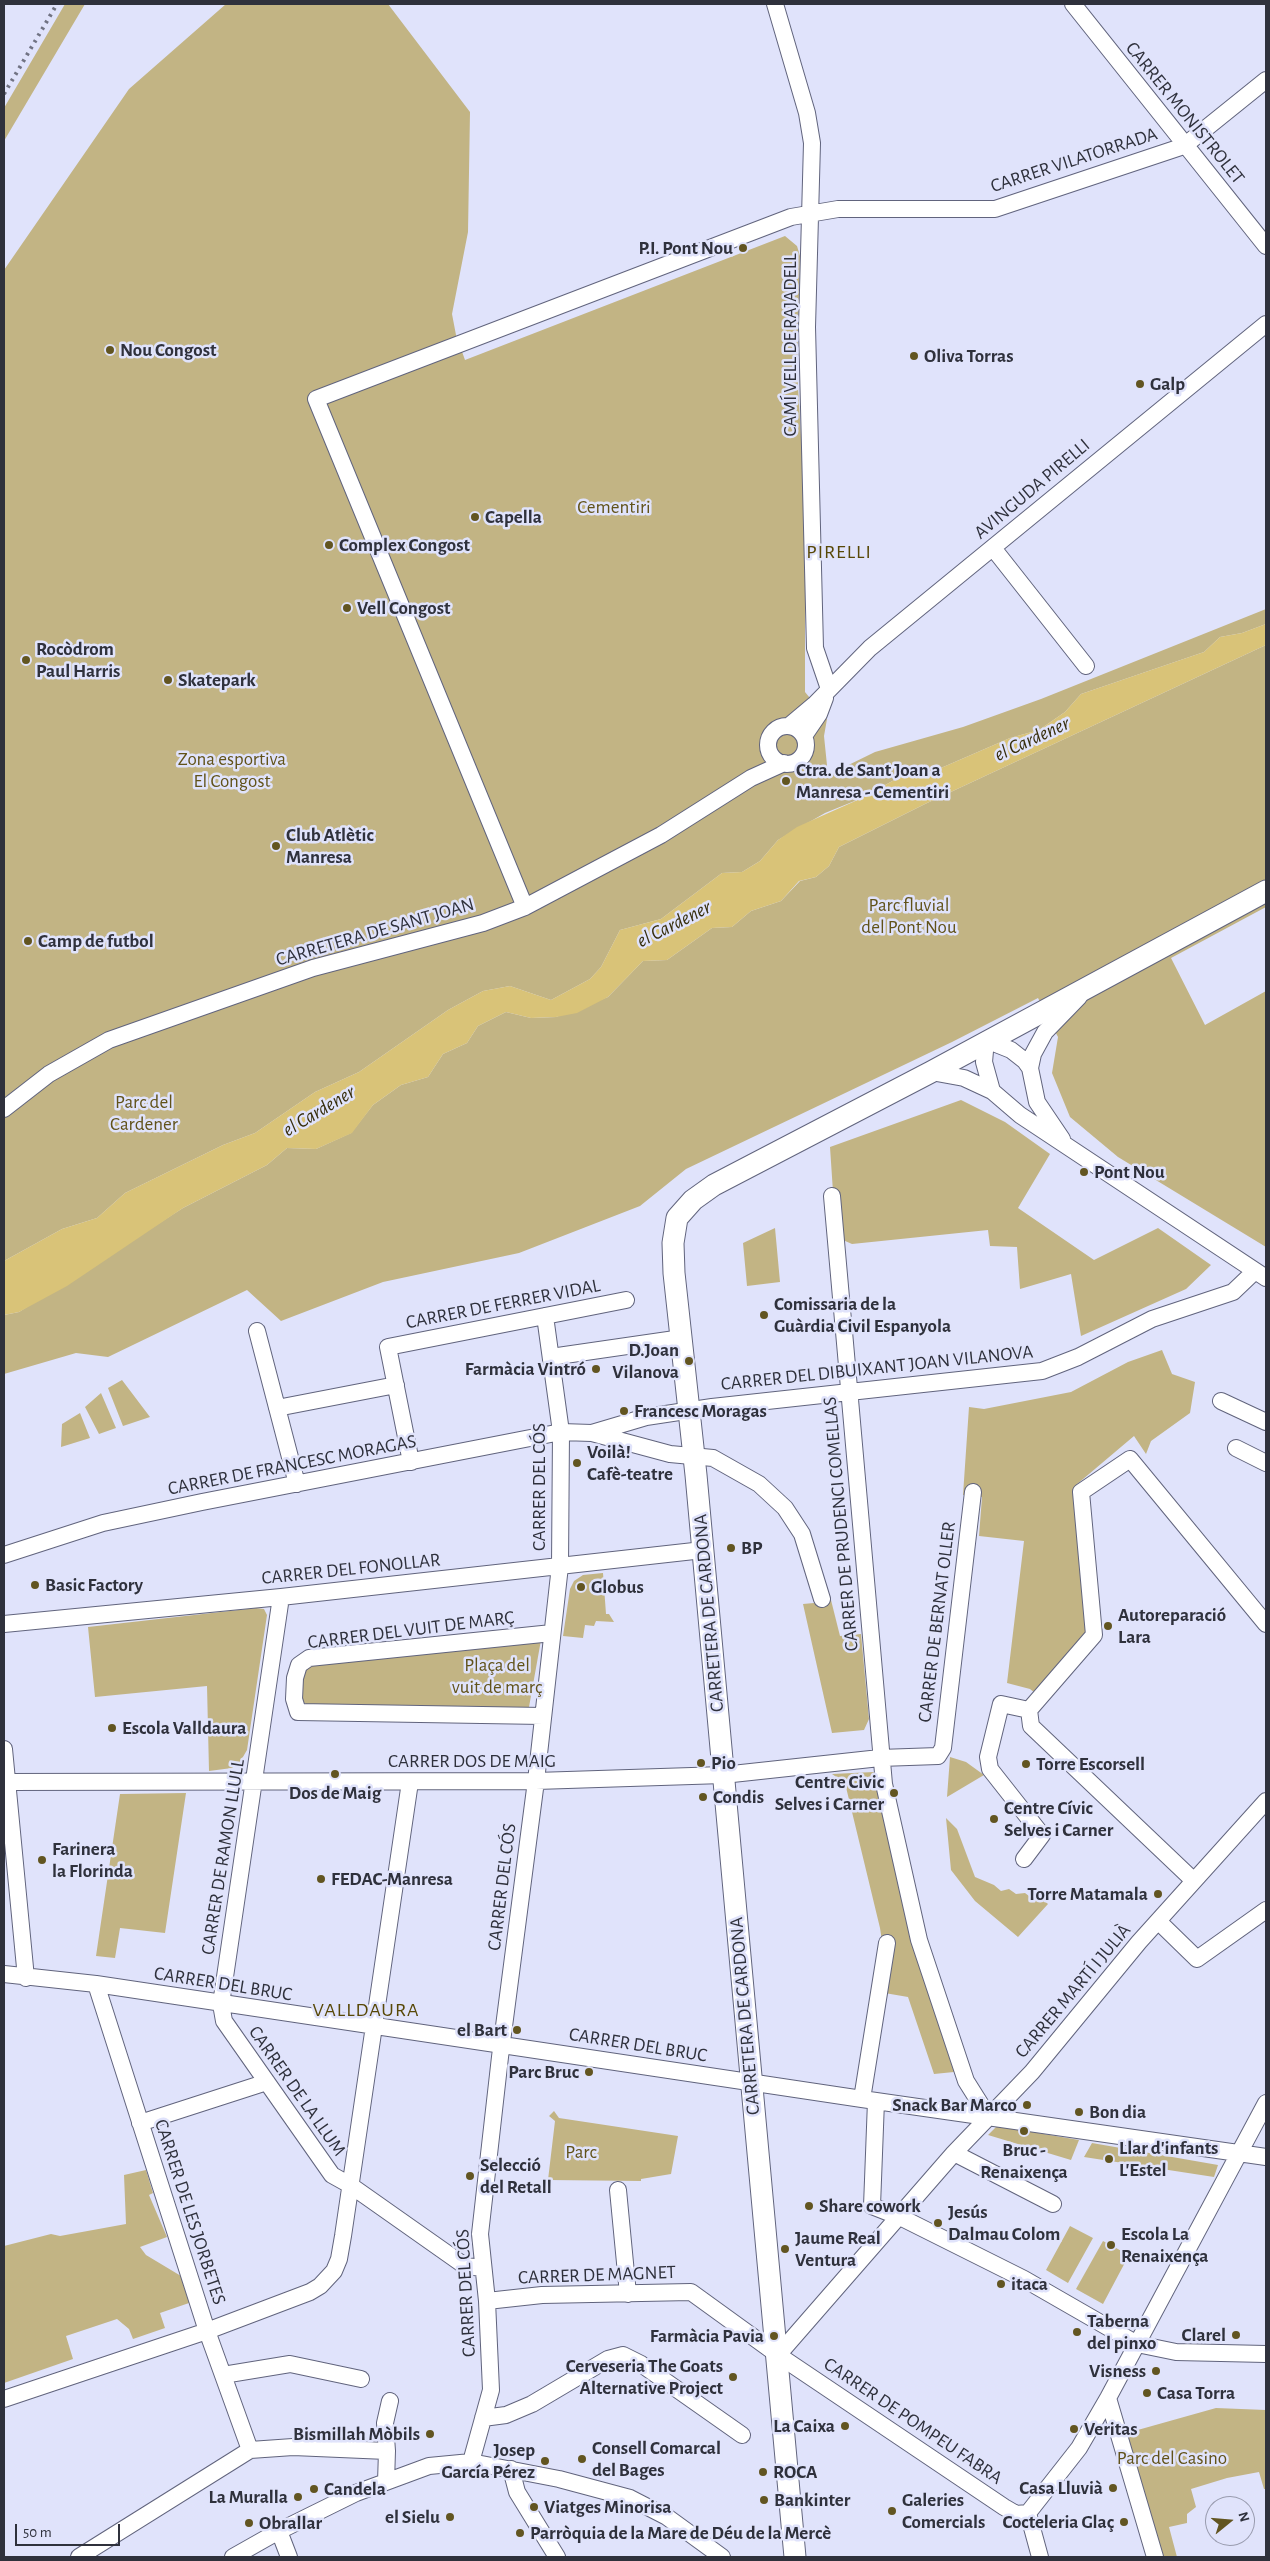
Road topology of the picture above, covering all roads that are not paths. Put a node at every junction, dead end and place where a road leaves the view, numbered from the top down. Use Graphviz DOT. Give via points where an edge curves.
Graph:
graph roads {
  1 [pos="775,4"];
  2 [pos="1073,4"];
  3 [pos="1266,80"];
  4 [pos="1184,146"];
  5 [pos="811,212"];
  6 [pos="1266,246"];
  7 [pos="1266,324"];
  8 [pos="993,548"];
  9 [pos="1086,666"];
  10 [pos="828,689"];
  11 [pos="789,726"];
  12 [pos="804,736"];
  13 [pos="769,746"];
  14 [pos="784,763"];
  15 [pos="751,778"];
  16 [pos="1266,891"];
  17 [pos="525,907"];
  18 [pos="1096,982"];
  19 [pos="986,1040"];
  20 [pos="1030,1068"];
  21 [pos="931,1072"];
  22 [pos="992,1090"];
  23 [pos="4,1109"];
  24 [pos="1072,1150"];
  25 [pos="832,1196"];
  26 [pos="1261,1275"];
  27 [pos="626,1300"];
  28 [pos="545,1316"];
  29 [pos="257,1332"];
  30 [pos="682,1338"];
  31 [pos="551,1357"];
  32 [pos="396,1384"];
  33 [pos="850,1390"];
  34 [pos="1221,1401"];
  35 [pos="277,1408"];
  36 [pos="690,1410"];
  37 [pos="1266,1422"];
  38 [pos="561,1432"];
  39 [pos="592,1433"];
  40 [pos="1236,1448"];
  41 [pos="411,1462"];
  42 [pos="1266,1462"];
  43 [pos="695,1466"];
  44 [pos="297,1484"];
  45 [pos="973,1492"];
  46 [pos="703,1550"];
  47 [pos="4,1555"];
  48 [pos="560,1566"];
  49 [pos="281,1597"];
  50 [pos="822,1599"];
  51 [pos="4,1624"];
  52 [pos="1266,1624"];
  53 [pos="552,1633"];
  54 [pos="1029,1710"];
  55 [pos="543,1716"];
  56 [pos="4,1749"];
  57 [pos="938,1756"];
  58 [pos="880,1758"];
  59 [pos="723,1775"];
  60 [pos="536,1781"];
  61 [pos="6,1782"];
  62 [pos="255,1782"];
  63 [pos="410,1782"];
  64 [pos="1266,1801"];
  65 [pos="1024,1860"];
  66 [pos="1193,1880"];
  67 [pos="1266,1910"];
  68 [pos="1158,1921"];
  69 [pos="887,1943"];
  70 [pos="4,1974"];
  71 [pos="26,1978"];
  72 [pos="96,1984"];
  73 [pos="221,2004"];
  74 [pos="374,2027"];
  75 [pos="502,2044"];
  76 [pos="266,2082"];
  77 [pos="751,2082"];
  78 [pos="869,2100"];
  79 [pos="1266,2103"];
  80 [pos="988,2116"];
  81 [pos="140,2123"];
  82 [pos="954,2153"];
  83 [pos="1238,2153"];
  84 [pos="1266,2157"];
  85 [pos="350,2185"];
  86 [pos="618,2190"];
  87 [pos="1053,2204"];
  88 [pos="900,2217"];
  89 [pos="483,2268"];
  90 [pos="628,2294"];
  91 [pos="488,2301"];
  92 [pos="207,2331"];
  93 [pos="1137,2344"];
  94 [pos="1266,2354"];
  95 [pos="778,2355"];
  96 [pos="223,2375"];
  97 [pos="361,2379"];
  98 [pos="1108,2398"];
  99 [pos="4,2399"];
  100 [pos="390,2401"];
  101 [pos="483,2418"];
  102 [pos="742,2434"];
  103 [pos="250,2450"];
  104 [pos="386,2451"];
  105 [pos="471,2462"];
  106 [pos="511,2469"];
  107 [pos="386,2482"];
  108 [pos="1028,2513"];
  109 [pos="279,2530"];
  110 [pos="79,2557"];
  111 [pos="233,2557"];
  112 [pos="289,2557"];
  113 [pos="557,2557"];
  114 [pos="722,2557"];
  115 [pos="795,2557"];
  116 [pos="1040,2557"];
  117 [pos="1155,2557"];
  1 -- 5 [label="street, CAMÍ VELL DE RAJADELL" via="807,113 812,144"];
  2 -- 4 [label="street, CARRER MONISTROLET"];
  3 -- 4 [label="street, CARRER VILATORRADA"];
  4 -- 5 [label="street, CARRER VILATORRADA" via="995,209 838,209"];
  4 -- 6 [label="street, CARRER MONISTROLET"];
  5 -- 10 [label="street, CAMÍ VELL DE RAJADELL" via="807,327 815,648"];
  5 -- 17 [label="street, CARRER VILATORRADA" via="316,400"];
  7 -- 8 [label="street, AVINGUDA PIRELLI"];
  8 -- 9 [label="street"];
  8 -- 10 [label="street, AVINGUDA PIRELLI" via="870,648"];
  10 -- 11 [label="street, AVINGUDA PIRELLI"];
  10 -- 12 [label="street, AVINGUDA PIRELLI"];
  11 -- 12 [label="street"];
  11 -- 13 [label="street" via="774,732"];
  12 -- 14 [label="street" via="806,745 802,756 795,762"];
  13 -- 14 [label="street" via="773,757"];
  13 -- 15 [label="street, CARRETERA DE SANT JOAN"];
  14 -- 15 [label="street, CARRETERA DE SANT JOAN"];
  15 -- 17 [label="street, CARRETERA DE SANT JOAN" via="661,835"];
  16 -- 18 [label="main road, CARRETERA DE CARDONA"];
  17 -- 23 [label="street, CARRETERA DE SANT JOAN" via="466,928 314,968 109,1040 49,1074"];
  18 -- 19 [label="main road, CARRETERA DE CARDONA"];
  18 -- 20 [label="street" via="1045,1032 1032,1054"];
  19 -- 20 [label="street" via="1011,1050"];
  19 -- 21 [label="main road, CARRETERA DE CARDONA"];
  19 -- 22 [label="street" via="984,1062"];
  20 -- 24 [label="street" via="1037,1102"];
  21 -- 22 [label="street" via="964,1078"];
  21 -- 30 [label="main road, CARRETERA DE CARDONA" via="732,1174 693,1200 677,1218 673,1243"];
  22 -- 24 [label="street" via="1020,1116"];
  24 -- 26 [label="street"];
  25 -- 33 [label="street, CARRER DE PRUDENCI COMELLAS"];
  26 -- 33 [label="street, CARRER DEL DIBUIXANT JOAN VILANOVA" via="1233,1292 1152,1319 1078,1357 1042,1371"];
  27 -- 28 [label="street, CARRER DE FERRER VIDAL"];
  28 -- 31 [label="street, CARRER DEL CÓS"];
  28 -- 32 [label="street, CARRER DE FERRER VIDAL" via="388,1347"];
  29 -- 35 [label="street"];
  30 -- 31 [label="street"];
  30 -- 36 [label="main road, CARRETERA DE CARDONA"];
  31 -- 38 [label="street, CARRER DEL CÓS"];
  32 -- 35 [label="street"];
  32 -- 41 [label="street"];
  33 -- 36 [label="street, CARRER DEL DIBUIXANT JOAN VILANOVA"];
  33 -- 58 [label="street, CARRER DE PRUDENCI COMELLAS"];
  34 -- 37 [label="street"];
  35 -- 44 [label="street"];
  36 -- 39 [label="street, CARRER DE FRANCESC MORAGAS" via="646,1417"];
  36 -- 43 [label="main road, CARRETERA DE CARDONA"];
  38 -- 39 [label="street, CARRER DE FRANCESC MORAGAS"];
  38 -- 41 [label="street, CARRER DE FRANCESC MORAGAS"];
  38 -- 48 [label="street, CARRER DEL CÓS"];
  39 -- 43 [label="street, CARRER DE FRANCESC MORAGAS" via="670,1454"];
  40 -- 42 [label="street"];
  41 -- 44 [label="street, CARRER DE FRANCESC MORAGAS"];
  43 -- 46 [label="main road, CARRETERA DE CARDONA"];
  43 -- 50 [label="street, CARRER DE FRANCESC MORAGAS" via="713,1458 758,1484 785,1508 802,1534"];
  44 -- 47 [label="street, CARRER DE FRANCESC MORAGAS" via="103,1523"];
  45 -- 57 [label="street, CARRER DE BERNAT OLLER" via="943,1748"];
  46 -- 48 [label="street, CARRER DEL FONOLLAR"];
  46 -- 59 [label="main road, CARRETERA DE CARDONA"];
  48 -- 49 [label="street, CARRER DEL FONOLLAR"];
  48 -- 53 [label="street, CARRER DEL CÓS"];
  49 -- 51 [label="street, CARRER DEL FONOLLAR"];
  49 -- 62 [label="street, CARRER DE RAMON LLULL"];
  52 -- 54 [label="street" via="1130,1459 1081,1492 1094,1635"];
  53 -- 55 [label="street, CARRER DEL CÓS"];
  53 -- 55 [label="street, CARRER DEL VUIT DE MARÇ" via="309,1658 299,1665 295,1678 294,1699 298,1712"];
  54 -- 65 [label="street" via="1001,1704 988,1757 990,1769 1042,1835"];
  54 -- 66 [label="street" via="1031,1726"];
  55 -- 60 [label="street, CARRER DEL CÓS"];
  56 -- 61 [label="street"];
  57 -- 58 [label="street, CARRER DOS DE MAIG"];
  58 -- 59 [label="street, CARRER DOS DE MAIG"];
  58 -- 80 [label="street, CARRER DE PRUDENCI COMELLAS" via="919,1940 966,2081"];
  59 -- 60 [label="street, CARRER DOS DE MAIG"];
  59 -- 77 [label="main road, CARRETERA DE CARDONA"];
  60 -- 63 [label="street, CARRER DOS DE MAIG"];
  60 -- 75 [label="street, CARRER DEL CÓS"];
  61 -- 62 [label="street, CARRER DOS DE MAIG"];
  61 -- 71 [label="street"];
  62 -- 63 [label="street, CARRER DOS DE MAIG"];
  62 -- 73 [label="street, CARRER DE RAMON LLULL"];
  63 -- 74 [label="street"];
  64 -- 66 [label="street, CARRER MARTÍ I JULIÀ"];
  66 -- 68 [label="street, CARRER MARTÍ I JULIÀ"];
  67 -- 68 [label="street" via="1197,1959"];
  68 -- 80 [label="street, CARRER MARTÍ I JULIÀ" via="1032,2072"];
  69 -- 78 [label="street"];
  70 -- 71 [label="street, CARRER DEL BRUC"];
  71 -- 72 [label="street, CARRER DEL BRUC"];
  72 -- 73 [label="street, CARRER DEL BRUC"];
  72 -- 81 [label="street, CARRER DE LES JORBETES"];
  73 -- 74 [label="street, CARRER DEL BRUC"];
  73 -- 76 [label="street, CARRER DE LA LLUM" via="224,2021"];
  74 -- 75 [label="street, CARRER DEL BRUC"];
  74 -- 85 [label="street"];
  75 -- 77 [label="street, CARRER DEL BRUC"];
  75 -- 89 [label="street, CARRER DEL CÓS" via="480,2234"];
  76 -- 81 [label="street"];
  76 -- 85 [label="street, CARRER DE LA LLUM" via="332,2175"];
  77 -- 78 [label="street, CARRER DEL BRUC"];
  77 -- 95 [label="main road, CARRETERA DE CARDONA"];
  78 -- 80 [label="street, CARRER DEL BRUC"];
  78 -- 88 [label="street" via="872,2206"];
  79 -- 83 [label="street"];
  80 -- 82 [label="street, CARRER MARTÍ I JULIÀ"];
  80 -- 83 [label="street, CARRER DEL BRUC"];
  81 -- 92 [label="street, CARRER DE LES JORBETES"];
  82 -- 87 [label="street"];
  82 -- 88 [label="street, CARRER MARTÍ I JULIÀ"];
  83 -- 84 [label="street, CARRER DEL BRUC"];
  83 -- 93 [label="street"];
  85 -- 89 [label="street, CARRER DE LA LLUM" via="465,2266"];
  85 -- 92 [label="street" via="340,2259 320,2286"];
  86 -- 90 [label="street"];
  88 -- 93 [label="street" via="1024,2279"];
  88 -- 95 [label="street, CARRER MARTÍ I JULIÀ"];
  89 -- 91 [label="street, CARRER DEL CÓS"];
  90 -- 91 [label="street, CARRER DE MAGNET" via="542,2295"];
  90 -- 95 [label="street, CARRER DE MAGNET" via="692,2292"];
  91 -- 101 [label="street, CARRER DEL CÓS" via="491,2390"];
  92 -- 96 [label="street, CARRER DE LES JORBETES"];
  92 -- 99 [label="street"];
  93 -- 94 [label="street" via="1176,2352"];
  93 -- 98 [label="street"];
  95 -- 108 [label="street, CARRER DE POMPEU FABRA" via="1004,2507 1016,2514"];
  95 -- 115 [label="main road, CARRETERA DE CARDONA"];
  96 -- 97 [label="street" via="290,2364"];
  96 -- 103 [label="street, CARRER DE LES JORBETES"];
  98 -- 108 [label="street" via="1079,2448"];
  98 -- 117 [label="street"];
  100 -- 104 [label="street" via="385,2423"];
  101 -- 102 [label="street" via="506,2415 532,2404 608,2359 623,2355"];
  101 -- 105 [label="street, CARRER DEL CÓS"];
  103 -- 104 [label="street" via="293,2447"];
  103 -- 110 [label="street"];
  104 -- 107 [label="street"];
  105 -- 106 [label="street"];
  105 -- 107 [label="street" via="429,2466"];
  106 -- 113 [label="street" via="517,2492"];
  106 -- 114 [label="street" via="604,2490 644,2503 688,2530"];
  107 -- 109 [label="street"];
  108 -- 116 [label="street"];
  109 -- 111 [label="street"];
  109 -- 112 [label="street"];
}
